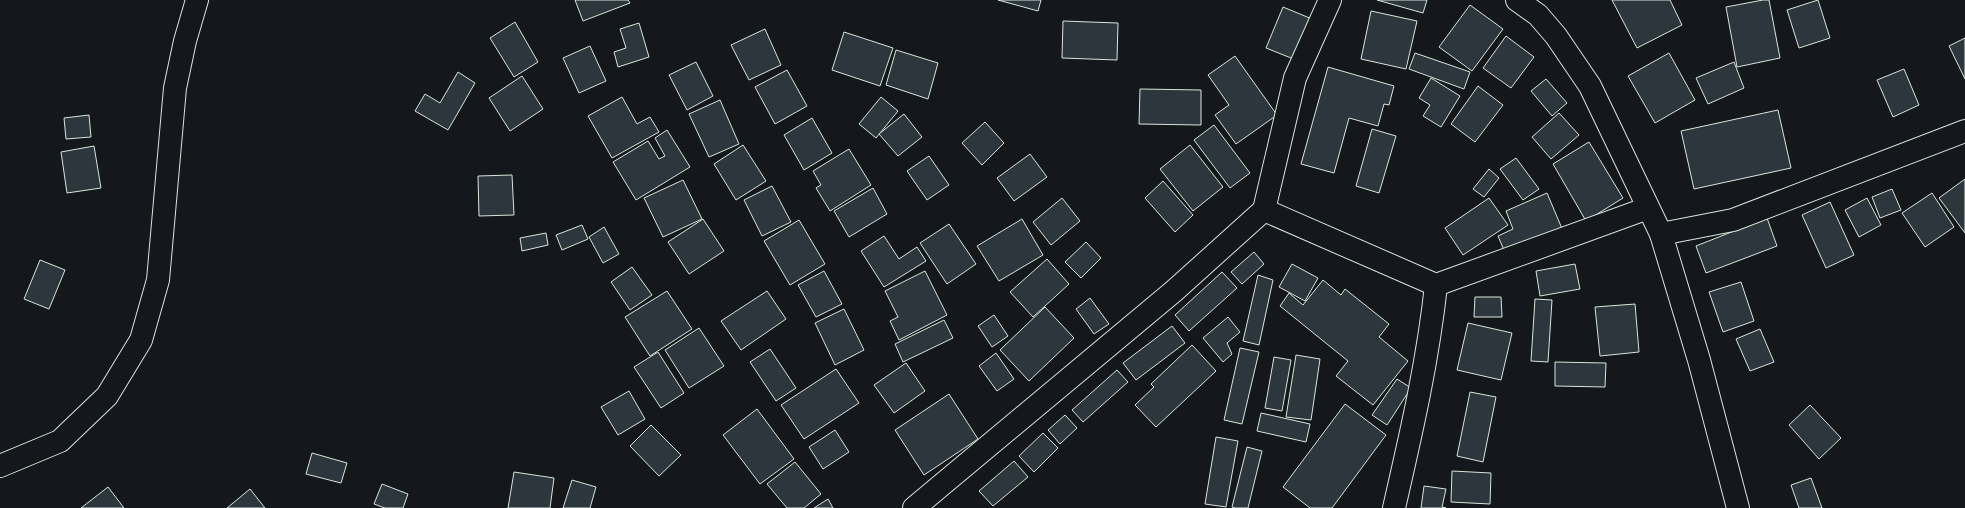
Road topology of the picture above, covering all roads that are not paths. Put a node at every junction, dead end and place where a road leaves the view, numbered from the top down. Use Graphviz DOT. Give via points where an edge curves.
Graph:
graph roads {
  1 [pos="197,0"];
  2 [pos="1330,0"];
  3 [pos="1517,0"];
  4 [pos="1965,131"];
  5 [pos="1648,208"];
  6 [pos="1264,210"];
  7 [pos="1661,234"];
  8 [pos="1436,285"];
  9 [pos="0,466"];
  10 [pos="912,508"];
  11 [pos="1394,508"];
  12 [pos="1738,508"];
  1 -- 9 [label="street" via="184,41 175,88 158,280 141,340 107,396 60,441"];
  2 -- 6 [label="street" via="1295,78"];
  3 -- 5 [label="street" via="1538,15 1556,36 1590,86"];
  4 -- 7 [label="street" via="1733,220"];
  5 -- 7 [label="street"];
  5 -- 8 [label="street"];
  6 -- 8 [label="street"];
  6 -- 10 [label="street" via="1174,291"];
  7 -- 12 [label="street" via="1699,360"];
  8 -- 11 [label="street" via="1431,335 1420,395"];
}
